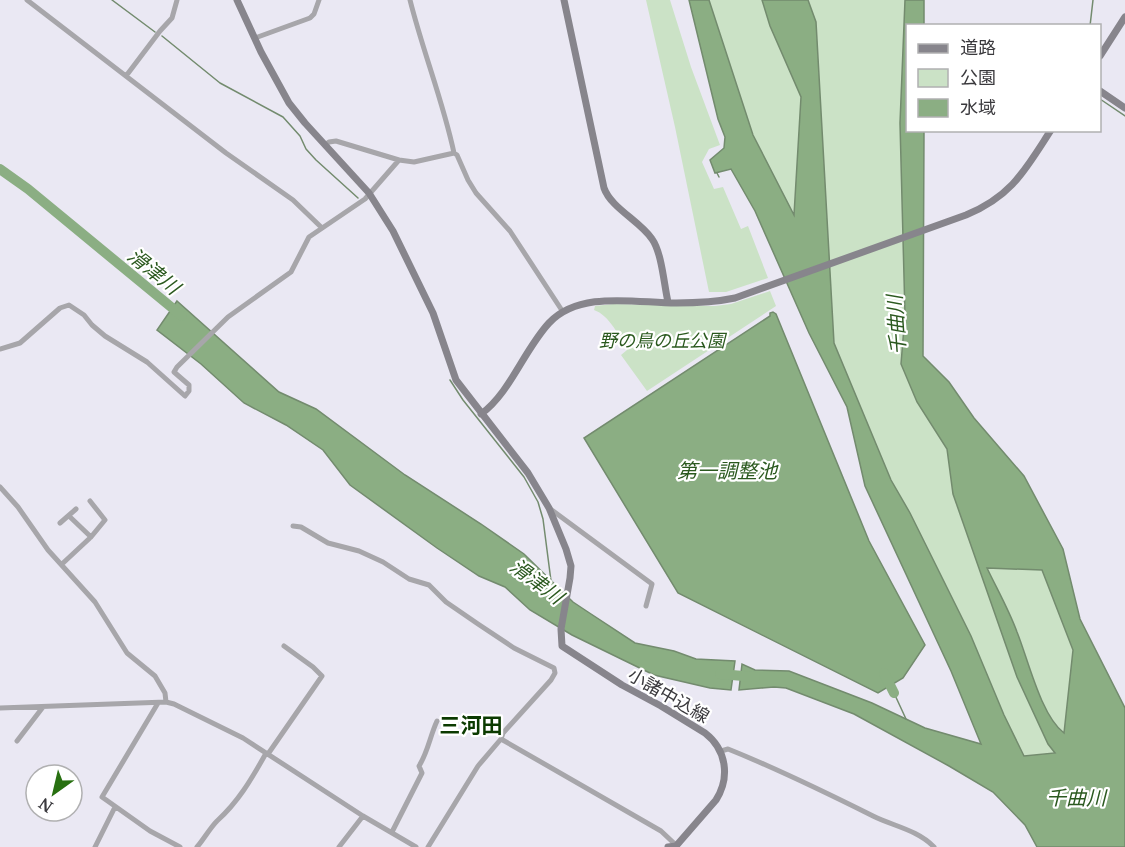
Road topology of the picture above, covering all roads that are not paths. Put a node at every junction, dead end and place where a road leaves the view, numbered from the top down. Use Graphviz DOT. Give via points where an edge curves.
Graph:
graph roads {
  1 [pos="27,0"];
  2 [pos="177,0"];
  3 [pos="237,0"];
  4 [pos="320,0"];
  5 [pos="410,0"];
  6 [pos="564,0"];
  7 [pos="1125,17"];
  8 [pos="255,38"];
  9 [pos="1101,54"];
  10 [pos="126,76"];
  11 [pos="1101,92"];
  12 [pos="1125,108"];
  13 [pos="1050,132"];
  14 [pos="326,145"];
  15 [pos="454,153"];
  16 [pos="399,160"];
  17 [pos="369,194"];
  18 [pos="321,227"];
  19 [pos="668,302"];
  20 [pos="563,312"];
  21 [pos="0,349"];
  22 [pos="481,414"];
  23 [pos="0,488"];
  24 [pos="90,501"];
  25 [pos="549,508"];
  26 [pos="76,509"];
  27 [pos="69,516"];
  28 [pos="60,523"];
  29 [pos="293,526"];
  30 [pos="91,537"];
  31 [pos="62,564"];
  32 [pos="646,606"];
  33 [pos="284,646"];
  34 [pos="166,702"];
  35 [pos="158,703"];
  36 [pos="43,707"];
  37 [pos="0,708"];
  38 [pos="437,721"];
  39 [pos="501,739"];
  40 [pos="17,741"];
  41 [pos="721,751"];
  42 [pos="268,754"];
  43 [pos="115,807"];
  44 [pos="363,816"];
  45 [pos="392,832"];
  46 [pos="94,847"];
  47 [pos="180,847"];
  48 [pos="196,847"];
  49 [pos="339,847"];
  50 [pos="416,847"];
  51 [pos="428,847"];
  52 [pos="674,847"];
  53 [pos="934,847"];
  1 -- 10 [label="street"];
  2 -- 10 [label="street" via="172,18"];
  3 -- 8 [label="street"];
  4 -- 8 [label="street" via="310,18"];
  5 -- 15 [label="street"];
  6 -- 19 [label="street" via="606,194 655,244"];
  7 -- 9 [label="street"];
  8 -- 14 [label="street" via="289,103"];
  10 -- 18 [label="street" via="293,200"];
  11 -- 12 [label="street"];
  13 -- 19 [label="street" via="1019,178 983,208 777,284 723,300"];
  14 -- 16 [label="street" via="336,141"];
  14 -- 17 [label="street"];
  15 -- 16 [label="street" via="414,162"];
  15 -- 20 [label="street" via="476,193 510,231"];
  16 -- 17 [label="street"];
  17 -- 18 [label="street" via="346,214"];
  17 -- 22 [label="street" via="413,268 456,380"];
  18 -- 21 [label="street" via="309,237 291,272 228,316 177,367 174,372 189,385 185,396 147,362 105,336 69,305 60,308 20,343"];
  19 -- 20 [label="street" via="593,302"];
  20 -- 22 [label="street" via="546,327 500,396"];
  22 -- 25 [label="street" via="528,472"];
  23 -- 31 [label="street"];
  24 -- 30 [label="street" via="105,519"];
  25 -- 32 [label="street" via="652,584"];
  25 -- 41 [label="street, 小諸中込線" via="568,554 571,572 562,646 705,733"];
  26 -- 27 [label="street"];
  27 -- 28 [label="street"];
  27 -- 30 [label="street"];
  29 -- 39 [label="street" via="328,543 359,550 409,579 429,585 446,602 514,648 554,668 551,680"];
  30 -- 31 [label="street"];
  31 -- 34 [label="street" via="95,602 127,653 159,681"];
  33 -- 42 [label="street" via="322,676"];
  34 -- 35 [label="street"];
  34 -- 42 [label="street"];
  35 -- 36 [label="street"];
  35 -- 43 [label="street" via="102,798"];
  36 -- 37 [label="street"];
  36 -- 40 [label="street"];
  38 -- 45 [label="street" via="418,766 422,773"];
  39 -- 51 [label="street" via="478,766"];
  39 -- 52 [label="street" via="661,831"];
  41 -- 52 [label="street" via="725,771 721,792"];
  41 -- 53 [label="street" via="728,749 875,817 910,829"];
  42 -- 44 [label="street"];
  42 -- 48 [label="street" via="231,809"];
  43 -- 46 [label="street"];
  43 -- 47 [label="street"];
  44 -- 45 [label="street"];
  44 -- 49 [label="street"];
  45 -- 50 [label="street"];
}
